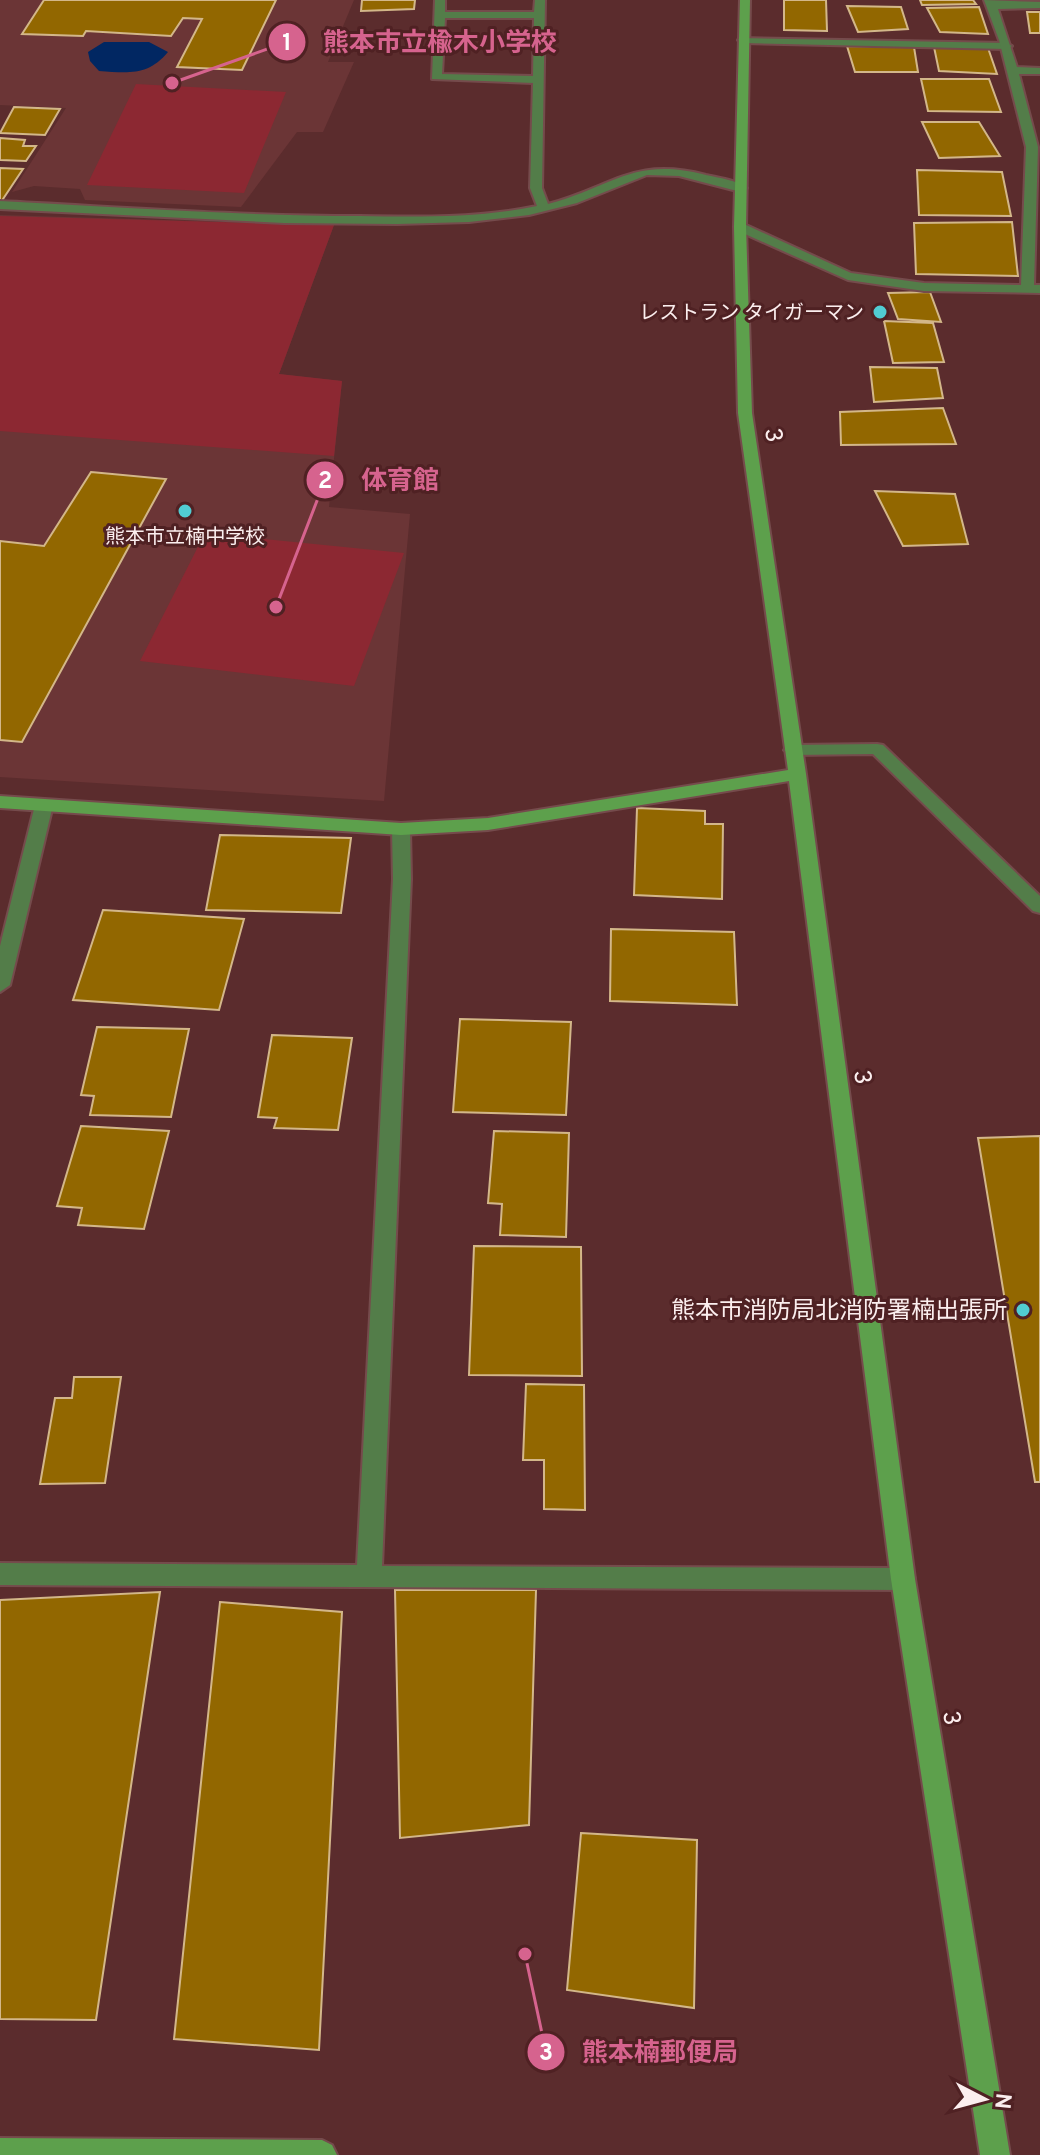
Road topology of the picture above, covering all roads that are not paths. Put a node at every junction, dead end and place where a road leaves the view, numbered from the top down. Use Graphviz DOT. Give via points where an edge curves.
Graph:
graph roads {
  1 [pos="440,0"];
  2 [pos="540,0"];
  3 [pos="745,0"];
  4 [pos="991,3"];
  5 [pos="1040,5"];
  6 [pos="440,15"];
  7 [pos="540,15"];
  8 [pos="744,40"];
  9 [pos="1006,46"];
  10 [pos="1012,70"];
  11 [pos="1040,71"];
  12 [pos="539,80"];
  13 [pos="741,188"];
  14 [pos="0,205"];
  15 [pos="544,208"];
  16 [pos="740,227"];
  17 [pos="1034,289"];
  18 [pos="793,750"];
  19 [pos="797,774"];
  20 [pos="0,802"];
  21 [pos="44,805"];
  22 [pos="401,829"];
  23 [pos="1040,907"];
  24 [pos="0,985"];
  25 [pos="0,1574"];
  26 [pos="369,1576"];
  27 [pos="903,1579"];
  28 [pos="0,2153"];
  29 [pos="322,2155"];
  30 [pos="995,2155"];
  1 -- 6 [label="street"];
  2 -- 7 [label="street"];
  3 -- 8 [label="street, 3"];
  4 -- 5 [label="street"];
  4 -- 9 [label="street"];
  6 -- 7 [label="street"];
  6 -- 12 [label="street" via="436,77"];
  7 -- 12 [label="street"];
  8 -- 9 [label="street"];
  8 -- 13 [label="street, 3"];
  9 -- 10 [label="street"];
  10 -- 11 [label="street"];
  10 -- 17 [label="street" via="1032,147"];
  12 -- 15 [label="street" via="536,188"];
  13 -- 15 [label="street" via="657,171 632,174"];
  13 -- 16 [label="street, 3"];
  14 -- 15 [label="street" via="401,220"];
  16 -- 17 [label="street" via="848,276 924,287"];
  16 -- 18 [label="street, 3" via="745,413"];
  18 -- 19 [label="street, 3"];
  18 -- 23 [label="street" via="877,749"];
  19 -- 22 [label="street" via="488,824"];
  19 -- 27 [label="street, 3"];
  20 -- 21 [label="street"];
  21 -- 22 [label="street"];
  21 -- 24 [label="street"];
  22 -- 26 [label="street"];
  25 -- 26 [label="street"];
  26 -- 27 [label="street"];
  27 -- 30 [label="street, 3"];
  28 -- 29 [label="street"];
}
